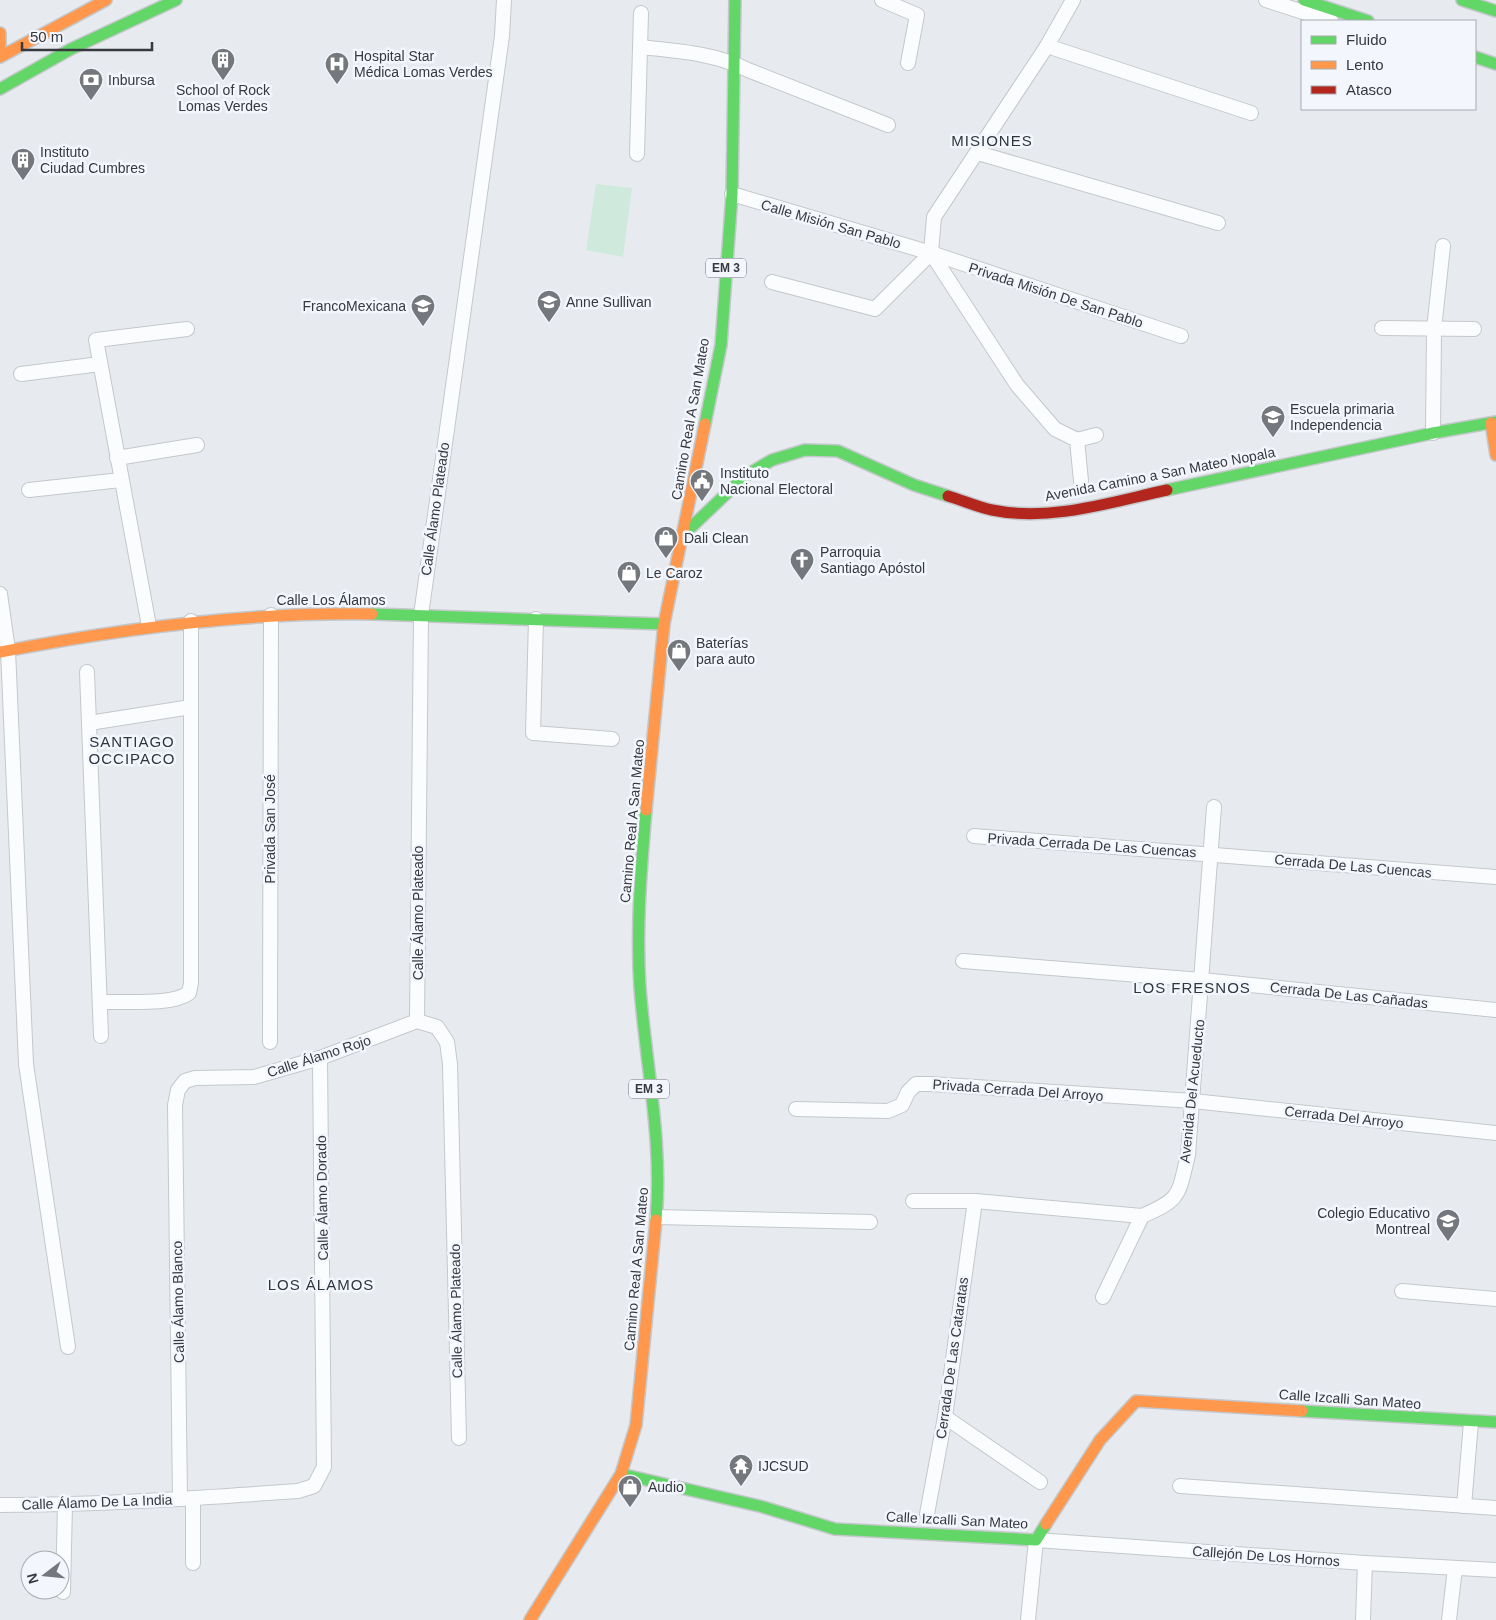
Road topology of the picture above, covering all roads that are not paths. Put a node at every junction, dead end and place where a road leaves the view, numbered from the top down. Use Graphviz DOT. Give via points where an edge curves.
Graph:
graph roads {
  1 [pos="106,0"];
  2 [pos="176,0"];
  3 [pos="504,0"];
  4 [pos="735,0"];
  5 [pos="882,0"];
  6 [pos="1073,0"];
  7 [pos="1266,0"];
  8 [pos="1304,0"];
  9 [pos="1462,0"];
  10 [pos="1496,10"];
  11 [pos="641,13"];
  12 [pos="1328,20"];
  13 [pos="1365,20"];
  14 [pos="0,33"];
  15 [pos="1047,46"];
  16 [pos="640,47"];
  17 [pos="0,48"];
  18 [pos="0,57"];
  19 [pos="1476,57"];
  20 [pos="733,62"];
  21 [pos="908,63"];
  22 [pos="1496,65"];
  23 [pos="1476,68"];
  24 [pos="0,89"];
  25 [pos="1251,113"];
  26 [pos="888,125"];
  27 [pos="978,153"];
  28 [pos="637,154"];
  29 [pos="732,194"];
  30 [pos="1218,224"];
  31 [pos="1443,246"];
  32 [pos="931,253"];
  33 [pos="772,282"];
  34 [pos="1382,328"];
  35 [pos="187,329"];
  36 [pos="1474,329"];
  37 [pos="1434,330"];
  38 [pos="1182,336"];
  39 [pos="100,364"];
  40 [pos="22,374"];
  41 [pos="1494,422"];
  42 [pos="1432,433"];
  43 [pos="1096,435"];
  44 [pos="1077,440"];
  45 [pos="197,445"];
  46 [pos="1496,455"];
  47 [pos="117,458"];
  48 [pos="121,480"];
  49 [pos="1081,481"];
  50 [pos="29,490"];
  51 [pos="684,533"];
  52 [pos="0,594"];
  53 [pos="271,615"];
  54 [pos="421,615"];
  55 [pos="536,620"];
  56 [pos="190,621"];
  57 [pos="664,624"];
  58 [pos="149,626"];
  59 [pos="4,651"];
  60 [pos="86,672"];
  61 [pos="192,708"];
  62 [pos="89,723"];
  63 [pos="612,740"];
  64 [pos="1214,807"];
  65 [pos="974,836"];
  66 [pos="1210,854"];
  67 [pos="1496,877"];
  68 [pos="963,960"];
  69 [pos="1202,980"];
  70 [pos="100,1002"];
  71 [pos="1496,1010"];
  72 [pos="417,1021"];
  73 [pos="101,1036"];
  74 [pos="270,1042"];
  75 [pos="320,1058"];
  76 [pos="1193,1101"];
  77 [pos="176,1105"];
  78 [pos="796,1109"];
  79 [pos="1496,1133"];
  80 [pos="913,1200"];
  81 [pos="975,1201"];
  82 [pos="1142,1216"];
  83 [pos="657,1217"];
  84 [pos="870,1222"];
  85 [pos="1402,1291"];
  86 [pos="1104,1297"];
  87 [pos="1496,1299"];
  88 [pos="68,1347"];
  89 [pos="945,1417"];
  90 [pos="1471,1422"];
  91 [pos="1496,1422"];
  92 [pos="459,1438"];
  93 [pos="621,1474"];
  94 [pos="1040,1482"];
  95 [pos="314,1486"];
  96 [pos="1180,1486"];
  97 [pos="187,1498"];
  98 [pos="65,1505"];
  99 [pos="0,1506"];
  100 [pos="1464,1506"];
  101 [pos="1496,1508"];
  102 [pos="927,1514"];
  103 [pos="1036,1540"];
  104 [pos="64,1550"];
  105 [pos="192,1563"];
  106 [pos="1365,1563"];
  107 [pos="1455,1568"];
  108 [pos="1496,1570"];
  109 [pos="530,1620"];
  110 [pos="1028,1620"];
  111 [pos="1363,1620"];
  112 [pos="1449,1620"];
  1 -- 18 [label="main road"];
  2 -- 24 [label="main road" via="71,50"];
  3 -- 54 [label="street, Calle Álamo Plateado" via="502,36"];
  4 -- 20 [label="main road, Camino Real A San Mateo / EM 3"];
  5 -- 21 [label="street" via="918,15"];
  6 -- 15 [label="street"];
  7 -- 12 [label="street"];
  8 -- 13 [label="main road"];
  9 -- 10 [label="main road"];
  11 -- 16 [label="street"];
  14 -- 17 [label="main road"];
  15 -- 25 [label="street"];
  15 -- 27 [label="street"];
  16 -- 20 [label="street" via="714,56"];
  16 -- 28 [label="street"];
  19 -- 22 [label="main road"];
  20 -- 26 [label="street"];
  20 -- 29 [label="main road, Camino Real A San Mateo / EM 3"];
  22 -- 23 [label="street"];
  27 -- 30 [label="street"];
  27 -- 32 [label="street" via="934,217"];
  29 -- 32 [label="street, Calle Misión San Pablo"];
  29 -- 51 [label="main road, Camino Real A San Mateo / EM 3" via="721,345"];
  31 -- 37 [label="street"];
  32 -- 33 [label="street" via="875,309"];
  32 -- 38 [label="street, Privada Misión De San Pablo"];
  32 -- 44 [label="street" via="1017,385 1055,429"];
  34 -- 37 [label="street"];
  35 -- 39 [label="street" via="96,340"];
  36 -- 37 [label="street"];
  37 -- 42 [label="street"];
  39 -- 40 [label="street"];
  39 -- 47 [label="street"];
  41 -- 42 [label="main road, Avenida Camino a San Mateo Nopala"];
  41 -- 46 [label="main road"];
  42 -- 51 [label="main road, Avenida Camino a San Mateo Nopala" via="1078,509 1036,514 992,510 914,485 838,452 805,450 772,460 745,476"];
  43 -- 44 [label="street"];
  44 -- 49 [label="street"];
  45 -- 47 [label="street"];
  47 -- 48 [label="street"];
  48 -- 50 [label="street"];
  48 -- 58 [label="street"];
  51 -- 57 [label="main road, Camino Real A San Mateo / EM 3"];
  52 -- 59 [label="street"];
  53 -- 54 [label="main road, Calle Los Álamos"];
  53 -- 56 [label="main road, Calle Los Álamos"];
  53 -- 74 [label="street, Privada San José"];
  54 -- 55 [label="main road, Calle Los Álamos"];
  54 -- 72 [label="street, Calle Álamo Plateado"];
  55 -- 57 [label="main road, Calle Los Álamos"];
  55 -- 63 [label="street" via="533,733"];
  56 -- 58 [label="main road, Calle Los Álamos"];
  56 -- 61 [label="street"];
  57 -- 83 [label="main road, Camino Real A San Mateo / EM 3" via="640,877 640,986 658,1186"];
  58 -- 59 [label="main road, Calle Los Álamos"];
  59 -- 88 [label="street" via="26,1064"];
  60 -- 62 [label="street"];
  61 -- 62 [label="street"];
  61 -- 70 [label="street" via="192,983 189,993 170,1000"];
  62 -- 70 [label="street"];
  64 -- 66 [label="street, Avenida Del Acueducto"];
  65 -- 66 [label="street, Privada Cerrada De Las Cuencas"];
  66 -- 67 [label="street, Cerrada De Las Cuencas"];
  66 -- 69 [label="street, Avenida Del Acueducto"];
  68 -- 69 [label="street, Cerrada De Las Cañadas"];
  69 -- 71 [label="street, Cerrada De Las Cañadas"];
  69 -- 76 [label="street, Avenida Del Acueducto"];
  70 -- 73 [label="street"];
  72 -- 75 [label="street, Calle Álamo Rojo"];
  72 -- 92 [label="street, Calle Álamo Plateado" via="437,1028 446,1042 450,1064"];
  75 -- 77 [label="street, Calle Álamo Rojo" via="254,1077 185,1081 178,1090"];
  75 -- 95 [label="street, Calle Álamo Dorado" via="324,1468"];
  76 -- 78 [label="street, Privada Cerrada Del Arroyo" via="916,1084 902,1105 888,1111"];
  76 -- 79 [label="street, Cerrada Del Arroyo"];
  76 -- 82 [label="street, Avenida Del Acueducto" via="1188,1155 1178,1195"];
  77 -- 97 [label="street, Calle Álamo Blanco"];
  80 -- 81 [label="street"];
  81 -- 82 [label="street"];
  81 -- 89 [label="street, Cerrada De Las Cataratas"];
  82 -- 86 [label="street"];
  83 -- 84 [label="street"];
  83 -- 93 [label="main road, Camino Real A San Mateo / EM 3" via="636,1425"];
  85 -- 87 [label="street"];
  89 -- 94 [label="street"];
  89 -- 102 [label="street, Cerrada De Las Cataratas"];
  90 -- 91 [label="main road, Calle Izcalli San Mateo"];
  90 -- 100 [label="street"];
  90 -- 103 [label="main road, Calle Izcalli San Mateo" via="1136,1400 1100,1440"];
  93 -- 103 [label="main road, Calle Izcalli San Mateo" via="763,1507 835,1529"];
  93 -- 109 [label="main road, Camino Real A San Mateo / EM 3"];
  95 -- 97 [label="street, Calle Álamo De La India" via="298,1491"];
  96 -- 100 [label="street"];
  97 -- 98 [label="street, Calle Álamo De La India"];
  97 -- 105 [label="street, Calle Álamo De La India"];
  98 -- 99 [label="street, Calle Álamo De La India"];
  98 -- 104 [label="street"];
  100 -- 101 [label="street"];
  103 -- 106 [label="street, Callejón De Los Hornos"];
  103 -- 110 [label="street"];
  106 -- 107 [label="street, Callejón De Los Hornos"];
  106 -- 111 [label="street"];
  107 -- 108 [label="street, Callejón De Los Hornos"];
  107 -- 112 [label="street"];
}
